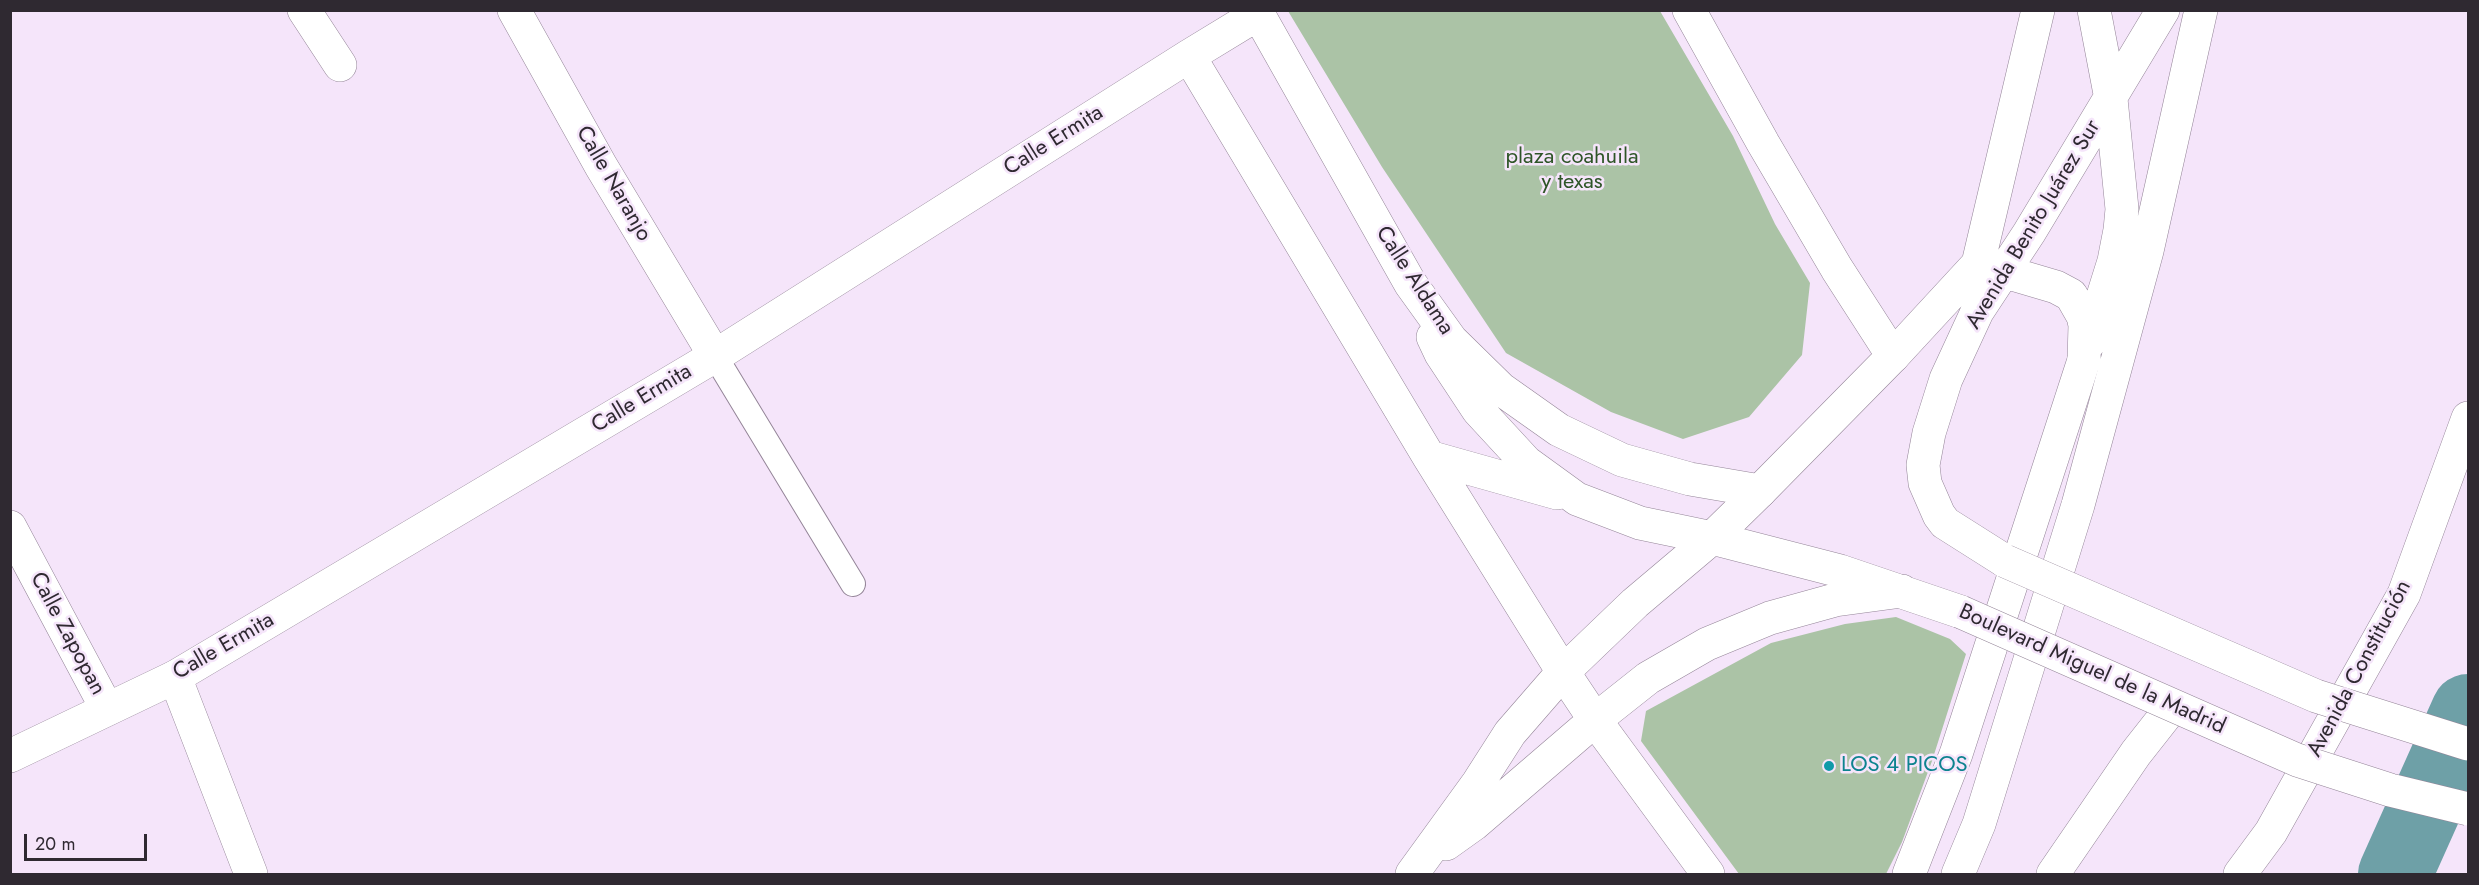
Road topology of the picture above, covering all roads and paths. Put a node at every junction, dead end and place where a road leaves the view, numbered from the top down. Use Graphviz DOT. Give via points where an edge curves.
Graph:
graph roads {
  1 [pos="304,10"];
  2 [pos="514,10"];
  3 [pos="1689,10"];
  4 [pos="2038,10"];
  5 [pos="2094,10"];
  6 [pos="2163,10"];
  7 [pos="2201,10"];
  8 [pos="1257,12"];
  9 [pos="1189,56"];
  10 [pos="340,65"];
  11 [pos="2111,99"];
  12 [pos="1991,268"];
  13 [pos="1410,283"];
  14 [pos="715,356"];
  15 [pos="1893,356"];
  16 [pos="2084,360"];
  17 [pos="2469,418"];
  18 [pos="1429,457"];
  19 [pos="1760,491"];
  20 [pos="1576,499"];
  21 [pos="10,527"];
  22 [pos="1712,538"];
  23 [pos="853,584"];
  24 [pos="1902,591"];
  25 [pos="1563,672"];
  26 [pos="175,677"];
  27 [pos="2173,706"];
  28 [pos="107,709"];
  29 [pos="1595,720"];
  30 [pos="2469,744"];
  31 [pos="10,756"];
  32 [pos="2469,809"];
  33 [pos="1420,865"];
  34 [pos="251,874"];
  35 [pos="1708,874"];
  36 [pos="1909,874"];
  37 [pos="1958,874"];
  38 [pos="2053,874"];
  39 [pos="2240,874"];
  1 -- 10 [label="street"];
  2 -- 14 [label="street, Calle Naranjo" via="601,166"];
  3 -- 15 [label="street" via="1780,172"];
  4 -- 12 [label="street"];
  5 -- 11 [label="street, Avenida Benito Juárez Sur"];
  6 -- 11 [label="street, Avenida Benito Juárez Sur"];
  7 -- 37 [label="street" via="2147,251 2078,505 1979,824"];
  8 -- 9 [label="street, Calle Ermita"];
  8 -- 13 [label="street, Calle Aldama"];
  9 -- 14 [label="street, Calle Ermita"];
  9 -- 18 [label="street"];
  11 -- 12 [label="street, Avenida Benito Juárez Sur"];
  11 -- 16 [label="street" via="2120,230"];
  12 -- 15 [label="street"];
  12 -- 16 [label="street" via="2056,286 2071,295 2083,316"];
  12 -- 30 [label="street, Avenida Benito Juárez Sur, bridge" via="1977,312 1946,379 1923,465 1925,483 1945,522 2005,561 2316,696"];
  13 -- 19 [label="street, Calle Aldama" via="1451,340 1501,389 1559,430 1622,460 1690,479"];
  13 -- 20 [label="street" via="1441,354 1478,410 1526,462"];
  14 -- 23 [label="lane"];
  14 -- 26 [label="street, Calle Ermita"];
  15 -- 19 [label="street"];
  16 -- 36 [label="street" via="1956,754"];
  17 -- 39 [label="street, Avenida Constitución" via="2404,594 2271,832"];
  18 -- 20 [label="street"];
  18 -- 25 [label="street"];
  19 -- 22 [label="street"];
  20 -- 22 [label="street, Boulevard Miguel de la Madrid" via="1640,523"];
  21 -- 28 [label="street, Calle Zapopan"];
  22 -- 24 [label="street, Boulevard Miguel de la Madrid"];
  22 -- 25 [label="street" via="1635,603"];
  24 -- 27 [label="street, Boulevard Miguel de la Madrid, bridge" via="1961,612"];
  24 -- 29 [label="street" via="1835,600 1770,618 1707,644 1648,678"];
  25 -- 29 [label="street"];
  25 -- 33 [label="street" via="1510,733"];
  26 -- 28 [label="street, Calle Ermita"];
  26 -- 34 [label="street"];
  27 -- 32 [label="street, Boulevard Miguel de la Madrid, bridge" via="2297,759 2390,790"];
  27 -- 38 [label="street"];
  28 -- 31 [label="street, Calle Ermita"];
  29 -- 33 [label="street"];
  29 -- 35 [label="street"];
}
